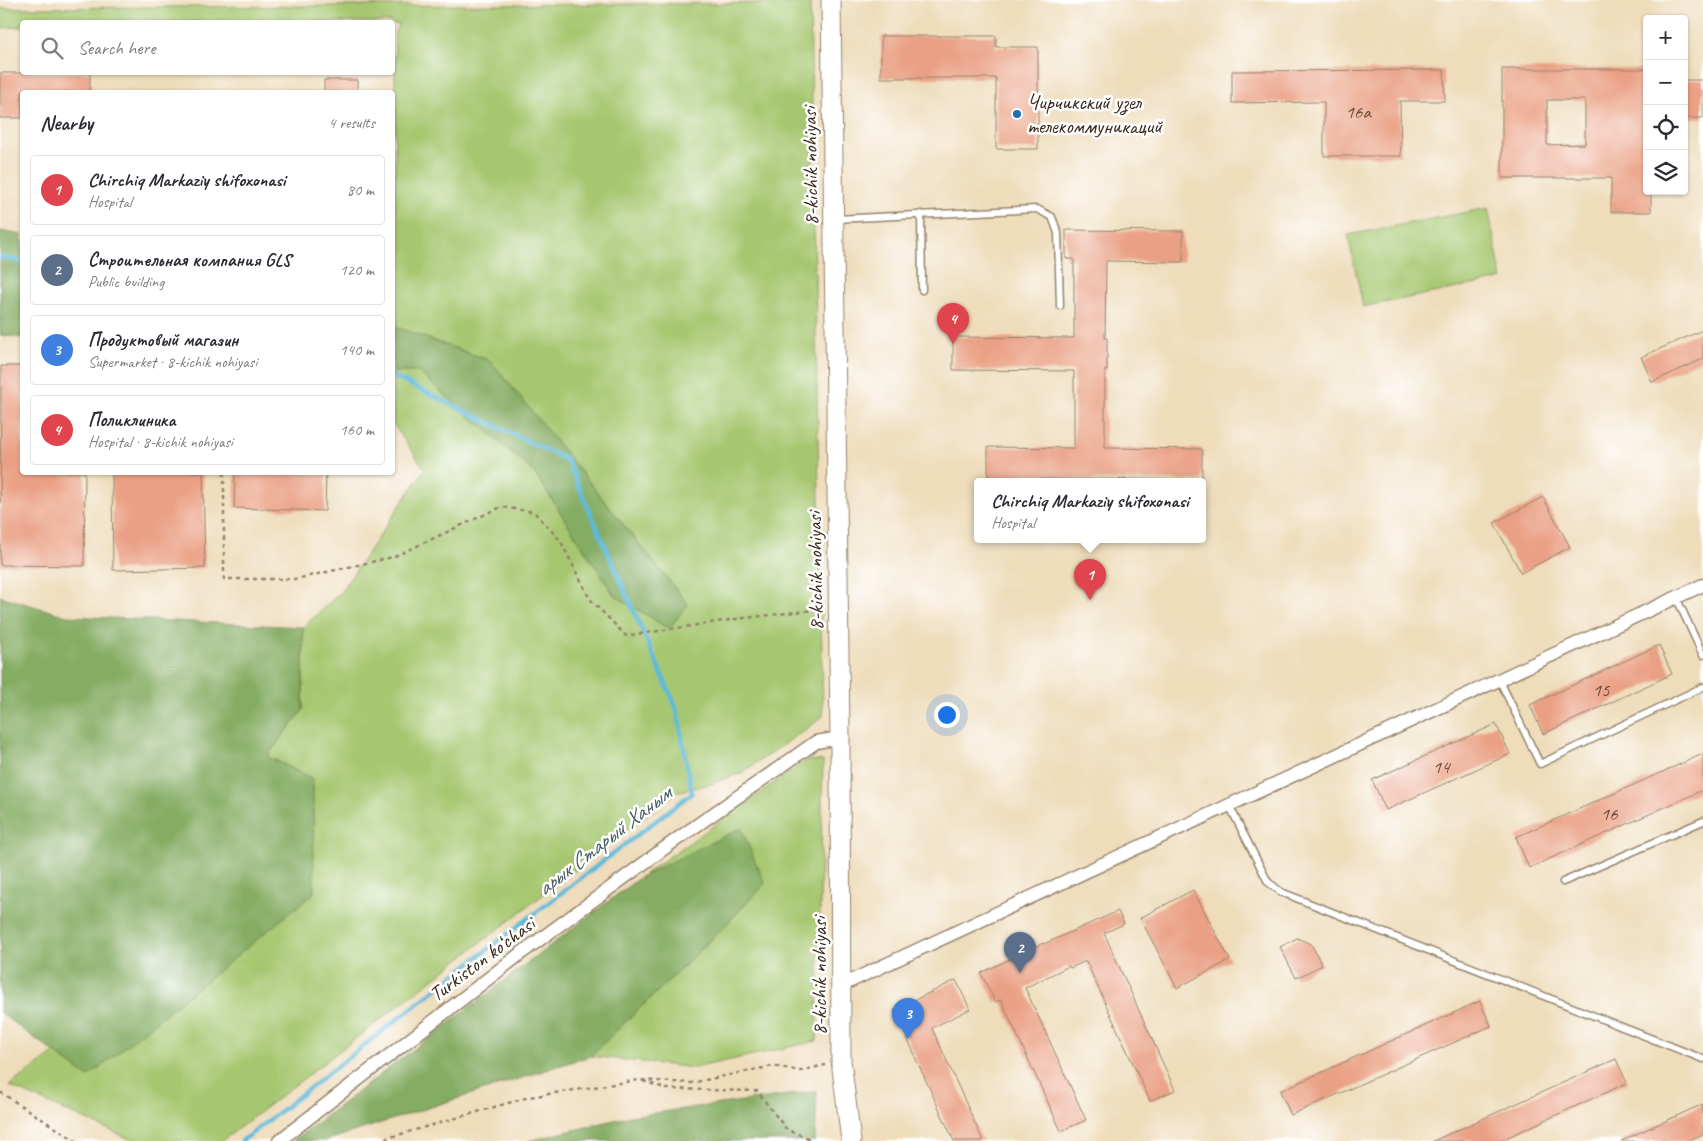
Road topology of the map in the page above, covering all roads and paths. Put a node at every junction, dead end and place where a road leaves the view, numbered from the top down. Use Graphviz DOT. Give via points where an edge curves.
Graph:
graph roads {
  1 [pos="831,0"];
  2 [pos="921,214"];
  3 [pos="833,219"];
  4 [pos="922,290"];
  5 [pos="1060,306"];
  6 [pos="224,475"];
  7 [pos="1703,584"];
  8 [pos="1676,597"];
  9 [pos="838,607"];
  10 [pos="1703,655"];
  11 [pos="1499,679"];
  12 [pos="1703,687"];
  13 [pos="840,738"];
  14 [pos="1229,804"];
  15 [pos="1703,821"];
  16 [pos="1563,882"];
  17 [pos="842,986"];
  18 [pos="1703,1058"];
  19 [pos="841,1060"];
  20 [pos="640,1080"];
  21 [pos="0,1092"];
  22 [pos="76,1141"];
  23 [pos="279,1141"];
  24 [pos="377,1141"];
  25 [pos="810,1141"];
  26 [pos="851,1141"];
  1 -- 3 [label="street, 8-kichik nohiyasi"];
  2 -- 3 [label="lane"];
  2 -- 4 [label="lane"];
  2 -- 5 [label="lane" via="1037,209 1052,217 1058,232"];
  3 -- 9 [label="street, 8-kichik nohiyasi"];
  6 -- 9 [label="path" via="224,579 296,578 394,557 501,507 534,512 560,540 590,599 626,636"];
  7 -- 8 [label="street"];
  8 -- 10 [label="lane"];
  8 -- 11 [label="street"];
  9 -- 13 [label="street, 8-kichik nohiyasi"];
  11 -- 12 [label="lane" via="1540,764"];
  11 -- 14 [label="street"];
  13 -- 17 [label="street, 8-kichik nohiyasi"];
  13 -- 23 [label="street, Turkiston ko‘chasi" via="816,742 673,842 520,954"];
  14 -- 17 [label="street"];
  14 -- 18 [label="lane" via="1268,882 1281,892"];
  15 -- 16 [label="lane"];
  17 -- 19 [label="street, 8-kichik nohiyasi"];
  19 -- 20 [label="path" via="800,1071 773,1066 692,1083"];
  19 -- 26 [label="street, 8-kichik nohiyasi"];
  20 -- 24 [label="path" via="529,1097"];
  20 -- 25 [label="path" via="667,1089 757,1091 787,1130"];
  21 -- 22 [label="path"];
}
